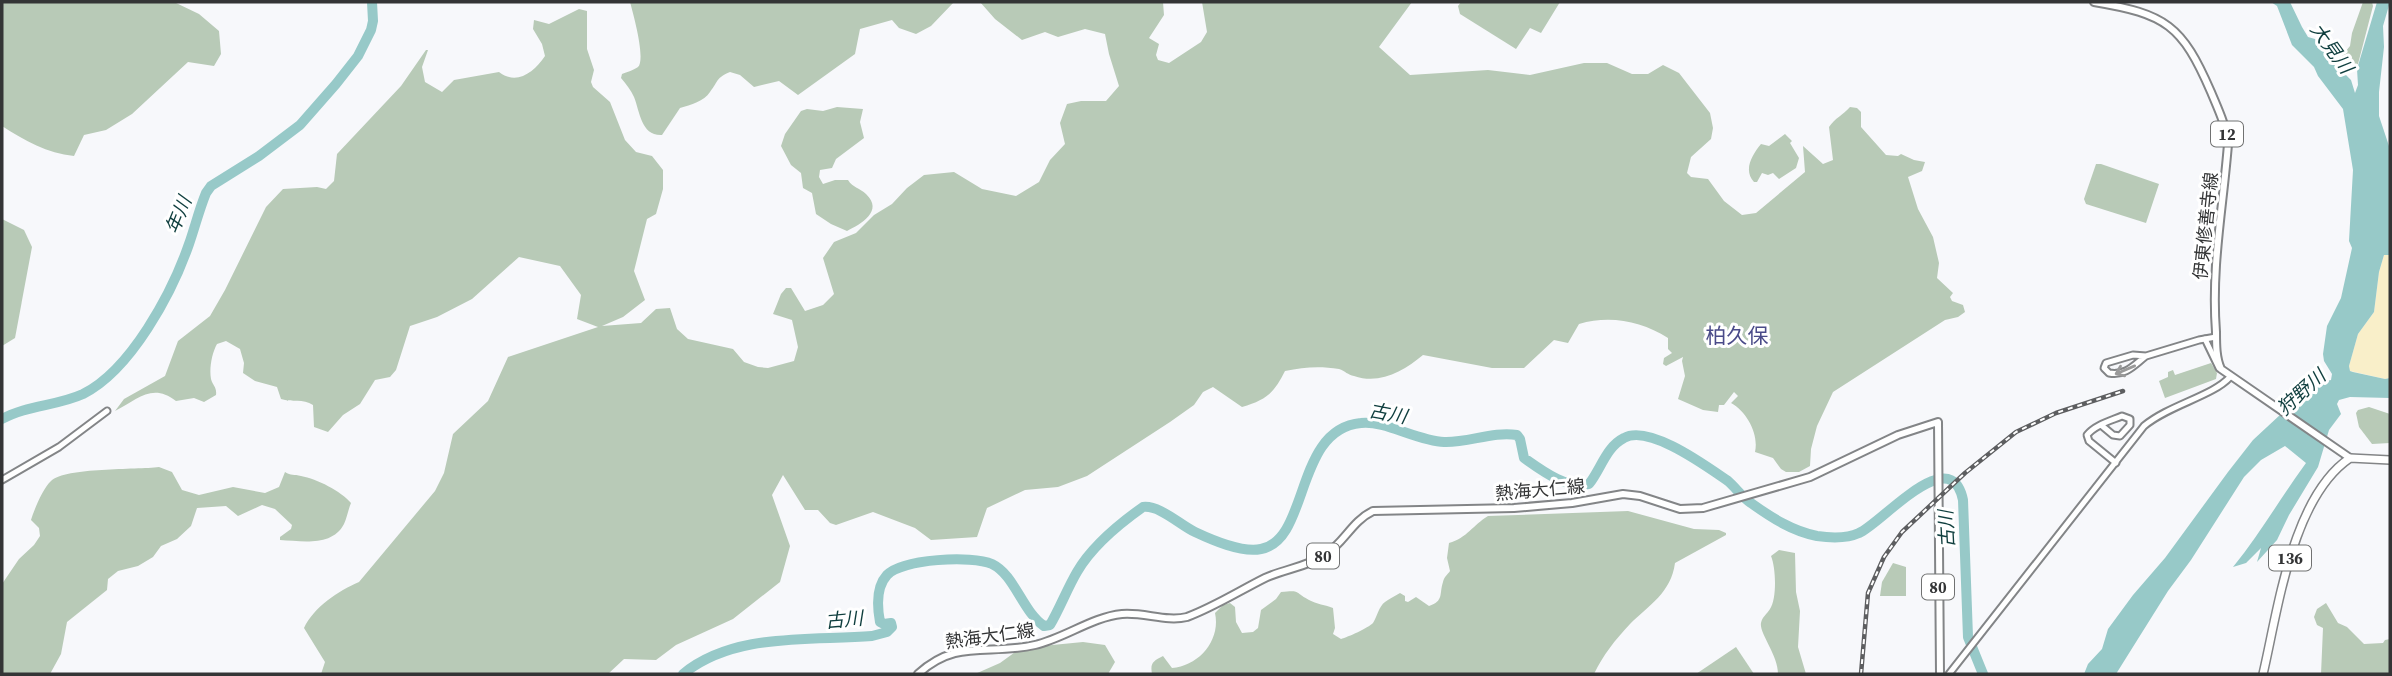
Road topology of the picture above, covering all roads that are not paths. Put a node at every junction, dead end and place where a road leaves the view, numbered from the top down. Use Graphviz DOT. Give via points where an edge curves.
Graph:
graph roads {
  1 [pos="2094,2"];
  2 [pos="2216,338"];
  3 [pos="2205,339"];
  4 [pos="2146,356"];
  5 [pos="2221,369"];
  6 [pos="2230,377"];
  7 [pos="107,411"];
  8 [pos="2101,425"];
  9 [pos="2350,458"];
  10 [pos="2390,460"];
  11 [pos="2116,463"];
  12 [pos="2,480"];
  13 [pos="918,674"];
  14 [pos="1940,674"];
  15 [pos="1949,674"];
  16 [pos="2263,674"];
  1 -- 2 [label="main road, 伊東修善寺線 / 12" via="2148,14 2180,36 2197,59 2224,125 2228,144 2214,273"];
  2 -- 3 [label="street"];
  2 -- 5 [label="main road, 伊東修善寺線 / 12"];
  3 -- 4 [label="street"];
  3 -- 5 [label="street"];
  4 -- 4 [label="street, one-way" via="2132,369 2115,374 2104,368 2106,363 2133,355"];
  5 -- 6 [label="main road"];
  6 -- 9 [label="main road"];
  6 -- 11 [label="street" via="2157,415"];
  7 -- 12 [label="street" via="59,447"];
  8 -- 8 [label="street" via="2125,415 2131,421 2120,436"];
  8 -- 11 [label="street" via="2089,432 2088,438"];
  9 -- 10 [label="highway"];
  9 -- 16 [label="highway, 136" via="2318,493 2299,530"];
  11 -- 15 [label="street"];
  13 -- 14 [label="main road, 熱海大仁線 / 80" via="952,652 1035,645 1107,617 1187,617 1267,577 1313,562 1373,511 1527,507 1623,494 1680,509 1703,508 1810,477 1898,435 1938,422"];
}
